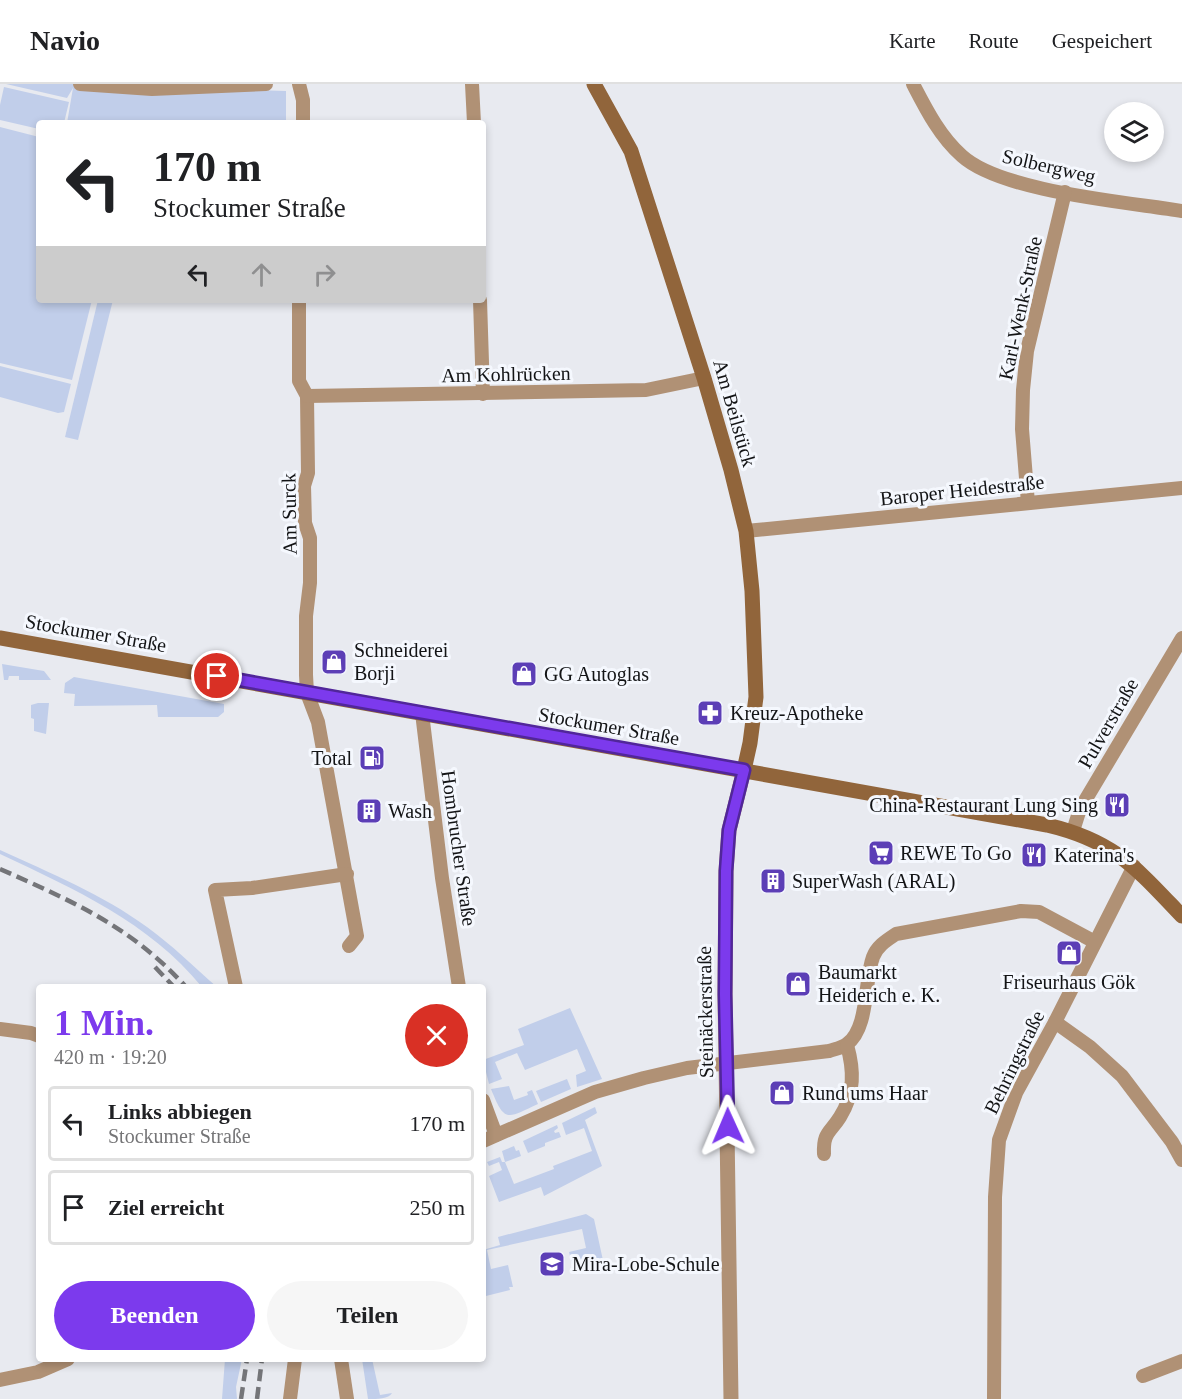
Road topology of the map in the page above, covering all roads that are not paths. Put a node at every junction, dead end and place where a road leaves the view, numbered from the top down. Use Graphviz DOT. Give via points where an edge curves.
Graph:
graph roads {
  1 [pos="80,84"];
  2 [pos="266,84"];
  3 [pos="299,84"];
  4 [pos="472,84"];
  5 [pos="595,84"];
  6 [pos="914,84"];
  7 [pos="151,86"];
  8 [pos="303,120"];
  9 [pos="474,120"];
  10 [pos="1065,192"];
  11 [pos="1182,211"];
  12 [pos="299,303"];
  13 [pos="480,303"];
  14 [pos="704,378"];
  15 [pos="483,394"];
  16 [pos="307,396"];
  17 [pos="1182,488"];
  18 [pos="1028,503"];
  19 [pos="746,531"];
  20 [pos="0,638"];
  21 [pos="1182,638"];
  22 [pos="308,693"];
  23 [pos="422,713"];
  24 [pos="744,770"];
  25 [pos="1072,831"];
  26 [pos="1134,866"];
  27 [pos="347,874"];
  28 [pos="1182,916"];
  29 [pos="1095,942"];
  30 [pos="349,946"];
  31 [pos="235,984"];
  32 [pos="459,984"];
  33 [pos="1055,1022"];
  34 [pos="0,1029"];
  35 [pos="36,1035"];
  36 [pos="847,1044"];
  37 [pos="727,1064"];
  38 [pos="486,1108"];
  39 [pos="496,1135"];
  40 [pos="486,1140"];
  41 [pos="824,1154"];
  42 [pos="1182,1160"];
  43 [pos="1182,1361"];
  44 [pos="61,1362"];
  45 [pos="295,1362"];
  46 [pos="341,1362"];
  47 [pos="1143,1376"];
  48 [pos="0,1380"];
  49 [pos="290,1399"];
  50 [pos="347,1399"];
  51 [pos="731,1399"];
  52 [pos="994,1399"];
  1 -- 7 [label="street"];
  2 -- 7 [label="street"];
  3 -- 8 [label="street"];
  4 -- 9 [label="street"];
  5 -- 14 [label="main road, Am Beilstück" via="631,151"];
  6 -- 10 [label="street, Solbergweg" via="944,136 962,157 985,171 1022,184"];
  10 -- 11 [label="street, Solbergweg"];
  10 -- 18 [label="street, Karl-Wenk-Straße" via="1027,351 1022,429"];
  12 -- 16 [label="street, Am Surck" via="299,381"];
  13 -- 15 [label="street"];
  14 -- 15 [label="street, Am Kohlrücken" via="646,390"];
  14 -- 19 [label="main road, Am Beilstück"];
  15 -- 16 [label="street, Am Kohlrücken"];
  16 -- 22 [label="street, Am Surck" via="308,472 304,495 310,538"];
  17 -- 18 [label="street, Baroper Heidestraße"];
  18 -- 19 [label="street, Baroper Heidestraße"];
  19 -- 24 [label="main road, Am Beilstück" via="756,697"];
  20 -- 22 [label="main road, Stockumer Straße"];
  21 -- 25 [label="street, Pulverstraße" via="1080,809"];
  22 -- 23 [label="main road, Stockumer Straße"];
  22 -- 27 [label="street, Am Surck" via="318,722"];
  23 -- 24 [label="main road, Stockumer Straße"];
  23 -- 32 [label="street, Hombrucher Straße"];
  24 -- 25 [label="main road, Stockumer Straße"];
  24 -- 37 [label="street, Steinäckerstraße" via="729,830 726,871"];
  25 -- 26 [label="main road, Stockumer Straße" via="1109,847"];
  26 -- 28 [label="main road, Stockumer Straße"];
  26 -- 29 [label="street, Behringstraße"];
  27 -- 30 [label="street, Am Surck" via="357,936"];
  27 -- 31 [label="street" via="215,890"];
  29 -- 33 [label="street, Behringstraße"];
  29 -- 36 [label="street" via="1039,912 1021,911 896,934 883,942 874,956 861,1020"];
  33 -- 42 [label="street" via="1122,1076"];
  33 -- 52 [label="street, Behringstraße" via="1016,1093 999,1140"];
  34 -- 35 [label="street"];
  36 -- 37 [label="street" via="829,1051"];
  36 -- 41 [label="street" via="852,1064 851,1091 839,1118 824,1137"];
  37 -- 39 [label="street" via="687,1068 595,1092"];
  37 -- 51 [label="street, Steinäckerstraße"];
  38 -- 39 [label="street"];
  39 -- 40 [label="street"];
  43 -- 47 [label="street"];
  44 -- 48 [label="street" via="38,1372"];
  45 -- 49 [label="street"];
  46 -- 50 [label="street"];
}
